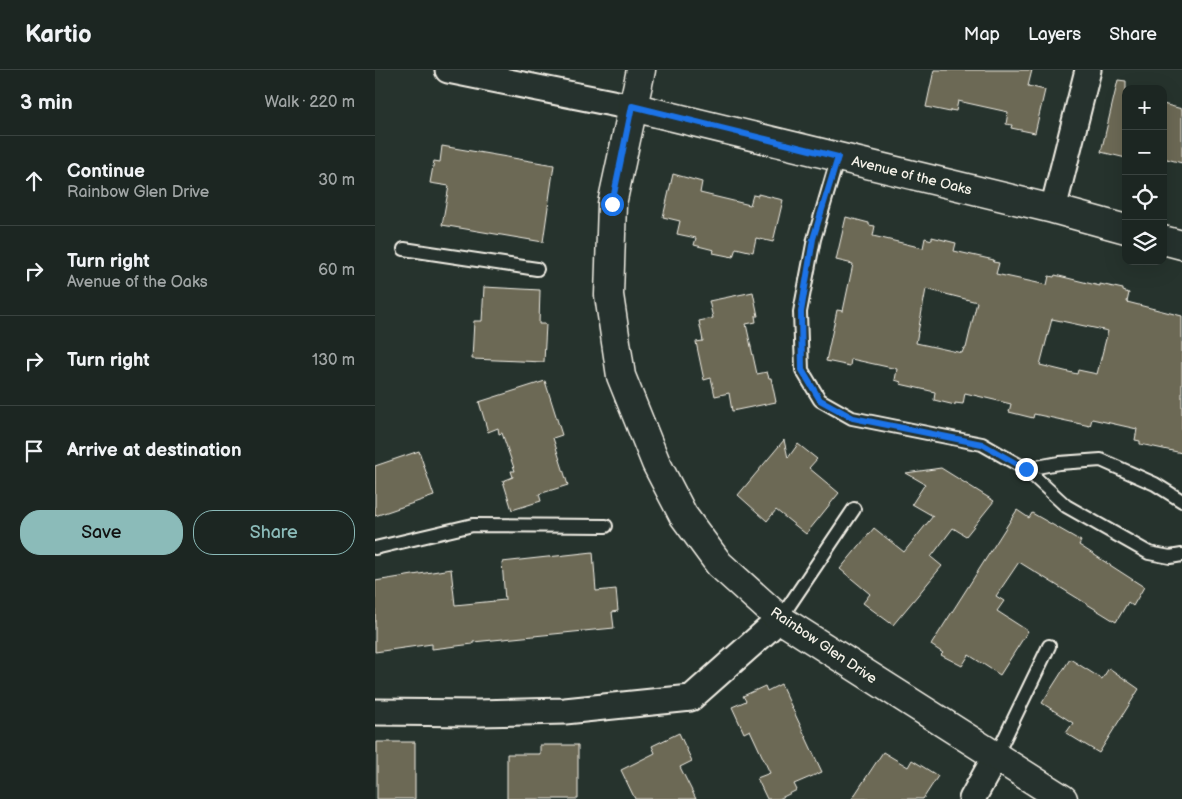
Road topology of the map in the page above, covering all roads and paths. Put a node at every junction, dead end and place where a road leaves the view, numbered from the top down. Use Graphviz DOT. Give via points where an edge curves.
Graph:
graph roads {
  1 [pos="449,70"];
  2 [pos="641,70"];
  3 [pos="1087,70"];
  4 [pos="632,106"];
  5 [pos="838,157"];
  6 [pos="1053,209"];
  7 [pos="1122,228"];
  8 [pos="1167,241"];
  9 [pos="1182,245"];
  10 [pos="404,248"];
  11 [pos="537,269"];
  12 [pos="1026,469"];
  13 [pos="1182,500"];
  14 [pos="855,509"];
  15 [pos="606,526"];
  16 [pos="375,548"];
  17 [pos="1182,555"];
  18 [pos="780,619"];
  19 [pos="1049,646"];
  20 [pos="375,712"];
  21 [pos="996,756"];
  22 [pos="972,799"];
  23 [pos="1063,799"];
  1 -- 4 [label="street, Avenue of the Oaks"];
  2 -- 4 [label="street, Rainbow Glen Drive"];
  3 -- 6 [label="street"];
  4 -- 5 [label="street, Avenue of the Oaks"];
  4 -- 18 [label="street, Rainbow Glen Drive" via="612,204 609,295 621,376 656,463 683,516 719,564"];
  5 -- 6 [label="street, Avenue of the Oaks"];
  5 -- 12 [label="lane" via="813,239 801,312 802,370 815,393 820,400 853,418 982,444"];
  6 -- 7 [label="street, Avenue of the Oaks"];
  8 -- 9 [label="street"];
  10 -- 11 [label="lane"];
  12 -- 13 [label="lane" via="1101,460"];
  12 -- 17 [label="lane" via="1066,506 1149,553 1170,557"];
  14 -- 18 [label="lane"];
  15 -- 16 [label="lane" via="473,525"];
  18 -- 20 [label="street" via="691,698 565,711"];
  18 -- 21 [label="street, Rainbow Glen Drive"];
  19 -- 21 [label="lane"];
  21 -- 22 [label="street"];
  21 -- 23 [label="street, Rainbow Glen Drive"];
}
